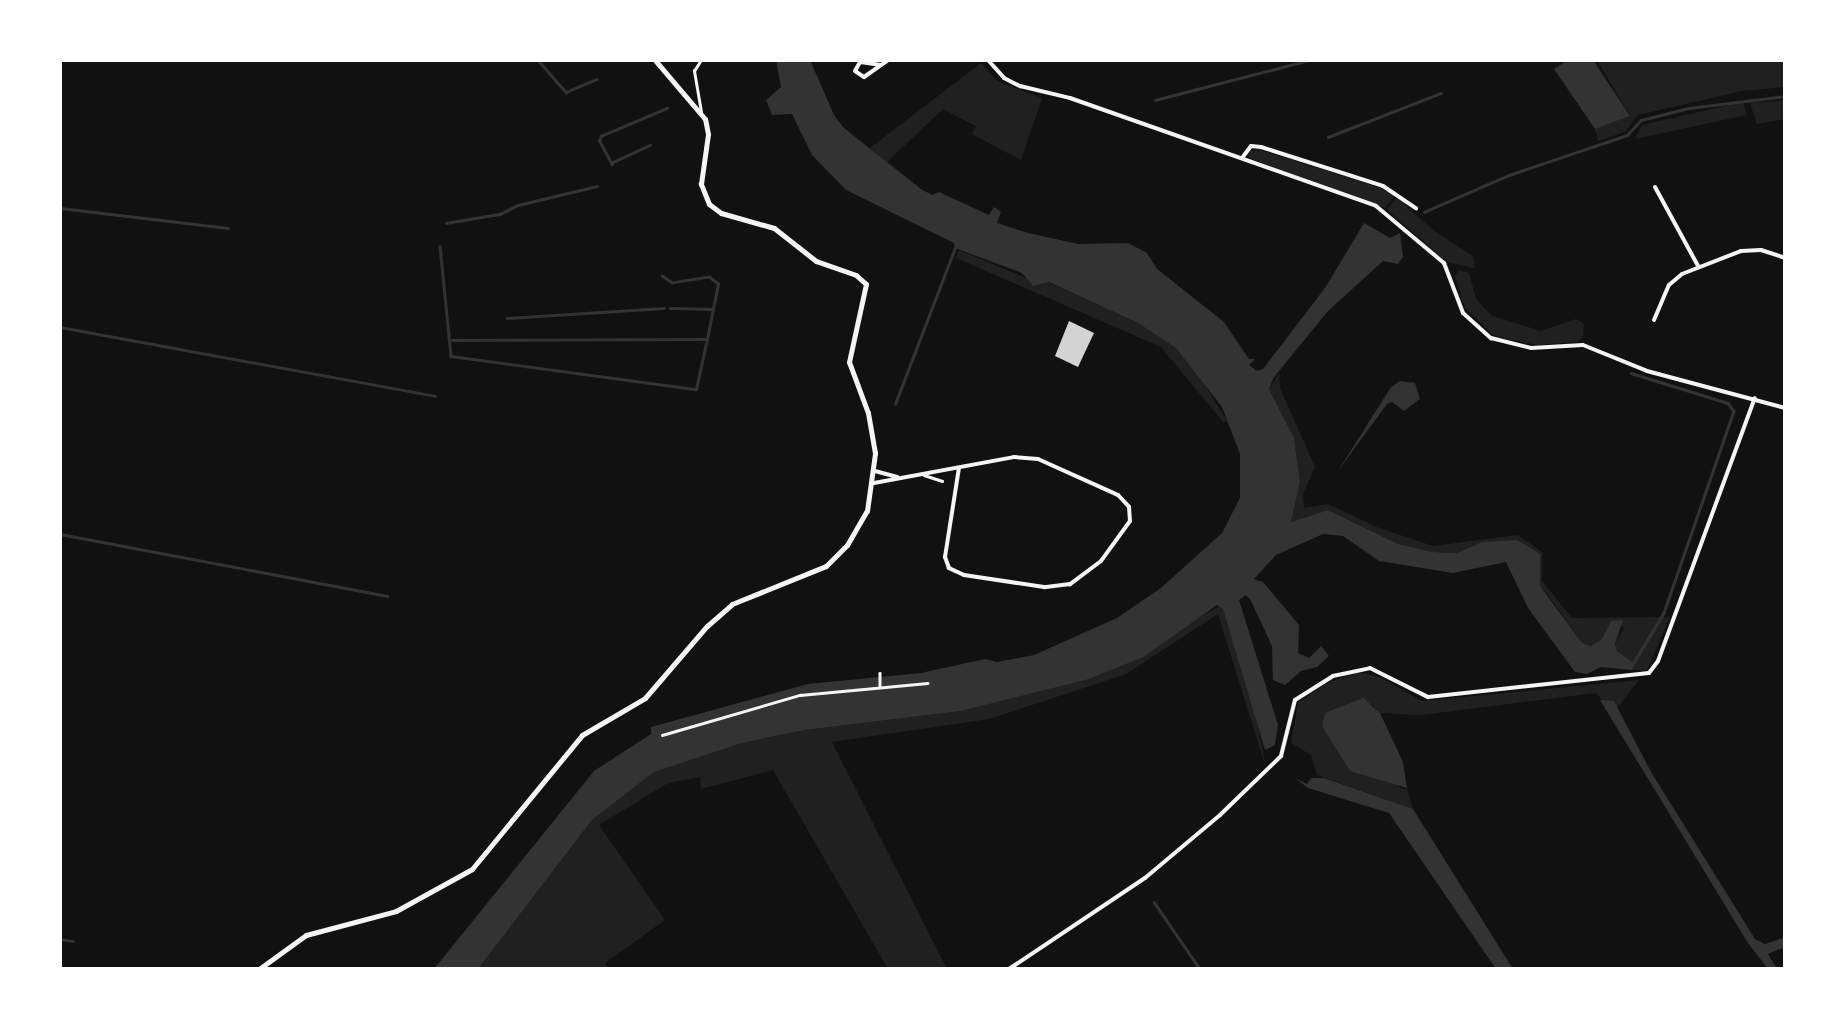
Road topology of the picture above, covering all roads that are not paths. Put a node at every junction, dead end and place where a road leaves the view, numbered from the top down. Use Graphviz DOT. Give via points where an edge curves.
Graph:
graph roads {
  1 [pos="656,60"];
  2 [pos="701,60"];
  3 [pos="888,60"];
  4 [pos="988,60"];
  5 [pos="881,65"];
  6 [pos="701,112"];
  7 [pos="1242,158"];
  8 [pos="1655,188"];
  9 [pos="1416,208"];
  10 [pos="1785,258"];
  11 [pos="1698,266"];
  12 [pos="1654,320"];
  13 [pos="1755,398"];
  14 [pos="1785,408"];
  15 [pos="959,468"];
  16 [pos="875,471"];
  17 [pos="918,474"];
  18 [pos="897,476"];
  19 [pos="942,481"];
  20 [pos="874,483"];
  21 [pos="259,969"];
  22 [pos="1009,969"];
  1 -- 6 [label="street"];
  2 -- 6 [label="lane" via="694,71"];
  3 -- 5 [label="street"];
  4 -- 7 [label="street" via="1020,86"];
  5 -- 5 [label="street" via="864,78 856,71 860,62"];
  6 -- 16 [label="street" via="708,134 701,184 709,204 774,228 816,261 866,284 849,368 872,430"];
  7 -- 9 [label="street" via="1251,146 1261,147 1384,186"];
  7 -- 13 [label="street" via="1384,211 1444,263 1463,313 1491,338 1530,348 1583,345 1647,371"];
  8 -- 11 [label="street"];
  10 -- 11 [label="street" via="1740,250"];
  11 -- 12 [label="street" via="1669,285"];
  13 -- 14 [label="street"];
  13 -- 22 [label="street" via="1649,673 1428,697 1370,668 1333,676 1295,700 1281,756 1220,815 1145,878"];
  15 -- 15 [label="street" via="1014,457 1052,463 1118,495 1130,521 1101,561 1070,584 964,576 945,557"];
  15 -- 17 [label="street"];
  16 -- 18 [label="street"];
  16 -- 20 [label="street"];
  17 -- 18 [label="street"];
  17 -- 19 [label="lane"];
  18 -- 20 [label="street"];
  20 -- 21 [label="street" via="860,526 826,566 719,613 654,691 572,745 472,869 396,911 306,935"];
}
